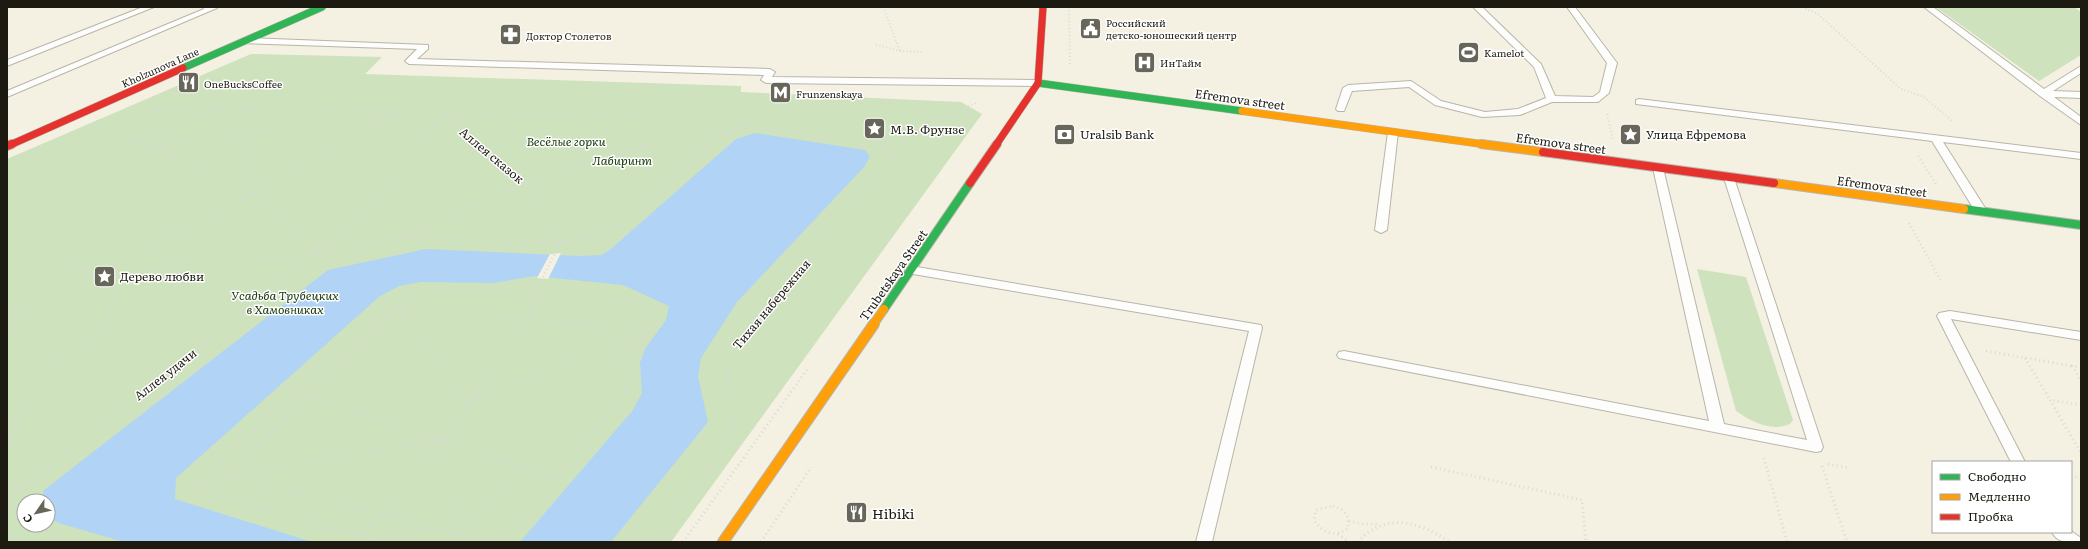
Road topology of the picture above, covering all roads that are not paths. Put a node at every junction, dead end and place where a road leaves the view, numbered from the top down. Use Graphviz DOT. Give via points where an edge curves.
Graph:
graph roads {
  1 [pos="150,7"];
  2 [pos="207,7"];
  3 [pos="322,7"];
  4 [pos="1043,7"];
  5 [pos="1477,7"];
  6 [pos="1571,7"];
  7 [pos="1928,7"];
  8 [pos="245,41"];
  9 [pos="7,63"];
  10 [pos="2081,69"];
  11 [pos="1038,83"];
  12 [pos="7,94"];
  13 [pos="2043,94"];
  14 [pos="2081,95"];
  15 [pos="1551,99"];
  16 [pos="1639,102"];
  17 [pos="1341,109"];
  18 [pos="2081,122"];
  19 [pos="1393,132"];
  20 [pos="1936,139"];
  21 [pos="7,146"];
  22 [pos="2081,156"];
  23 [pos="1658,168"];
  24 [pos="1729,178"];
  25 [pos="1981,211"];
  26 [pos="2081,225"];
  27 [pos="1381,230"];
  28 [pos="911,270"];
  29 [pos="2081,336"];
  30 [pos="1344,355"];
  31 [pos="1718,428"];
  32 [pos="2017,461"];
  33 [pos="2062,533"];
  34 [pos="723,542"];
  35 [pos="1204,542"];
  36 [pos="2075,542"];
  1 -- 9 [label="lane"];
  2 -- 12 [label="lane" via="213,8"];
  3 -- 8 [label="street, Kholzunova Lane"];
  4 -- 11 [label="street, Trubetskaya Street"];
  5 -- 15 [label="lane" via="1538,66"];
  6 -- 15 [label="lane" via="1612,63 1610,74 1604,93 1595,100"];
  7 -- 13 [label="lane"];
  8 -- 11 [label="lane" via="425,47 409,61 770,72 766,80"];
  8 -- 21 [label="street, Kholzunova Lane"];
  10 -- 13 [label="lane"];
  11 -- 19 [label="street, Efremova street"];
  11 -- 28 [label="street, Trubetskaya Street"];
  13 -- 14 [label="lane"];
  13 -- 18 [label="lane"];
  15 -- 17 [label="lane" via="1520,112 1485,115 1438,103 1411,84 1348,88"];
  16 -- 20 [label="lane"];
  19 -- 23 [label="street, Efremova street"];
  19 -- 27 [label="lane"];
  20 -- 22 [label="lane"];
  20 -- 25 [label="lane"];
  23 -- 24 [label="street, Efremova street"];
  23 -- 31 [label="lane"];
  24 -- 25 [label="street, Efremova street"];
  24 -- 31 [label="lane" via="1816,447"];
  25 -- 26 [label="street, Efremova street"];
  28 -- 34 [label="street, Trubetskaya Street"];
  28 -- 35 [label="lane" via="1256,328"];
  29 -- 32 [label="lane" via="1943,316"];
  30 -- 31 [label="lane"];
  33 -- 36 [label="lane"];
}
